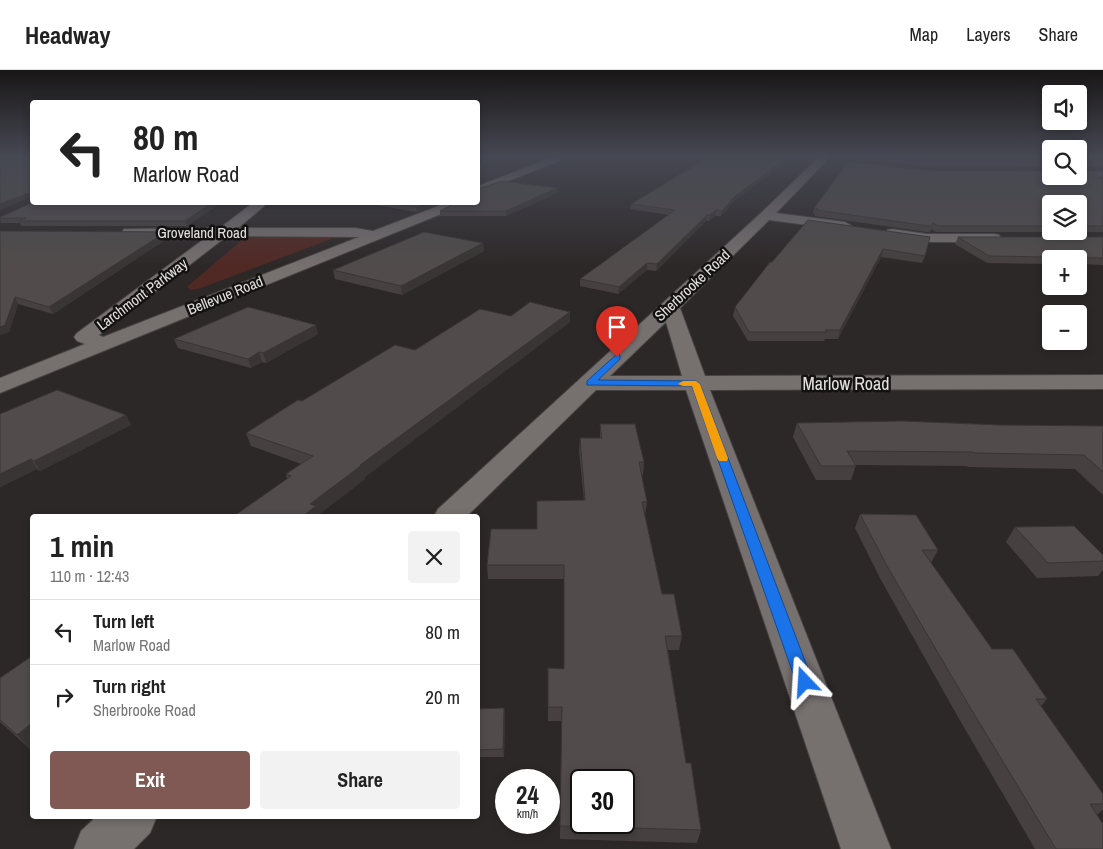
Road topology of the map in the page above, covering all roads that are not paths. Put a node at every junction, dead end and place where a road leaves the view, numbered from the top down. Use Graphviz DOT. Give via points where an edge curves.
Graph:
graph roads {
  1 [pos="790,193"];
  2 [pos="427,205"];
  3 [pos="447,205"];
  4 [pos="269,206"];
  5 [pos="766,216"];
  6 [pos="861,229"];
  7 [pos="880,231"];
  8 [pos="117,232"];
  9 [pos="224,232"];
  10 [pos="246,232"];
  11 [pos="355,232"];
  12 [pos="375,236"];
  13 [pos="1005,238"];
  14 [pos="224,251"];
  15 [pos="160,306"];
  16 [pos="670,306"];
  17 [pos="177,315"];
  18 [pos="84,337"];
  19 [pos="103,344"];
  20 [pos="0,369"];
  21 [pos="590,383"];
  22 [pos="696,384"];
  23 [pos="1100,384"];
  24 [pos="0,386"];
  25 [pos="451,514"];
  26 [pos="130,819"];
  27 [pos="98,849"];
  28 [pos="866,849"];
  1 -- 5 [label="street, Sherbrooke Road"];
  2 -- 11 [label="street, Bellevue Road"];
  3 -- 12 [label="street, Bellevue Road"];
  4 -- 9 [label="street, Larchmont Parkway"];
  4 -- 10 [label="street, Larchmont Parkway"];
  5 -- 6 [label="street"];
  5 -- 16 [label="street, Sherbrooke Road"];
  7 -- 13 [label="street" via="927,238"];
  8 -- 9 [label="street, Groveland Road"];
  9 -- 10 [label="street, Groveland Road"];
  9 -- 18 [label="street, Larchmont Parkway"];
  10 -- 11 [label="street, Groveland Road"];
  10 -- 14 [label="street, Larchmont Parkway"];
  11 -- 12 [label="street, Groveland Road"];
  11 -- 15 [label="street, Bellevue Road"];
  12 -- 17 [label="street, Bellevue Road"];
  15 -- 17 [label="street, Larchmont Parkway"];
  15 -- 18 [label="street, Bellevue Road"];
  16 -- 21 [label="street, Sherbrooke Road"];
  16 -- 22 [label="street"];
  17 -- 19 [label="street, Bellevue Road"];
  18 -- 19 [label="street, Larchmont Parkway"];
  18 -- 20 [label="street, Bellevue Road"];
  19 -- 24 [label="street, Bellevue Road"];
  21 -- 22 [label="street, Marlow Road"];
  21 -- 25 [label="street, Sherbrooke Road"];
  22 -- 23 [label="street, Marlow Road"];
  22 -- 28 [label="street"];
  26 -- 27 [label="street"];
}
